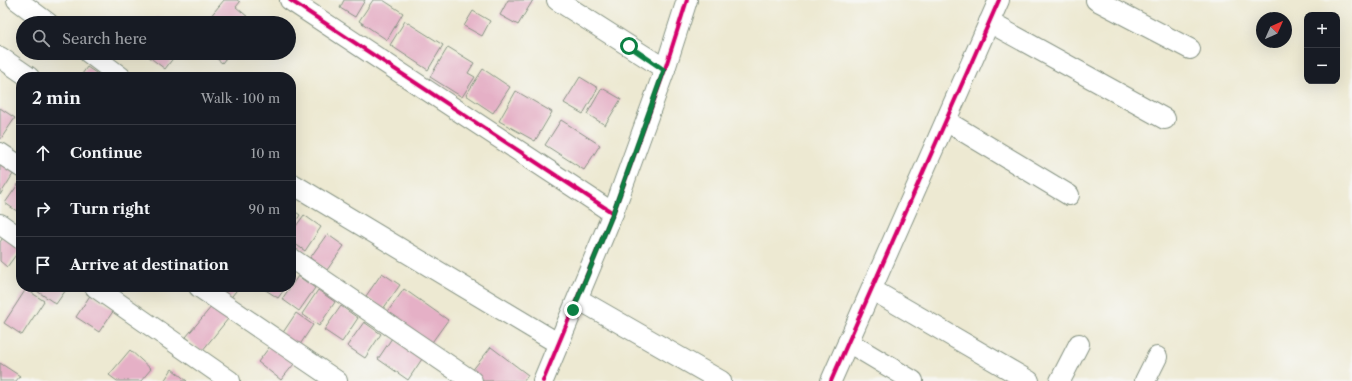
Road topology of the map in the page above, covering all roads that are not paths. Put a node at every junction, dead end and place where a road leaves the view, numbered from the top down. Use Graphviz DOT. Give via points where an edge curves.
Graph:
graph roads {
  1 [pos="17,0"];
  2 [pos="290,0"];
  3 [pos="557,0"];
  4 [pos="687,0"];
  5 [pos="999,0"];
  6 [pos="1096,0"];
  7 [pos="39,16"];
  8 [pos="990,22"];
  9 [pos="1190,49"];
  10 [pos="0,56"];
  11 [pos="99,60"];
  12 [pos="664,70"];
  13 [pos="22,72"];
  14 [pos="115,72"];
  15 [pos="1165,119"];
  16 [pos="946,121"];
  17 [pos="0,153"];
  18 [pos="16,164"];
  19 [pos="296,186"];
  20 [pos="1069,195"];
  21 [pos="613,213"];
  22 [pos="0,224"];
  23 [pos="16,235"];
  24 [pos="296,261"];
  25 [pos="871,289"];
  26 [pos="102,292"];
  27 [pos="206,292"];
  28 [pos="578,299"];
  29 [pos="848,342"];
  30 [pos="559,344"];
  31 [pos="1079,344"];
  32 [pos="1157,357"];
  33 [pos="230,381"];
  34 [pos="337,381"];
  35 [pos="472,381"];
  36 [pos="543,381"];
  37 [pos="721,381"];
  38 [pos="831,381"];
  39 [pos="912,381"];
  40 [pos="1029,381"];
  41 [pos="1060,381"];
  42 [pos="1145,381"];
  1 -- 7 [label="street"];
  2 -- 21 [label="street"];
  3 -- 12 [label="street"];
  4 -- 12 [label="street"];
  5 -- 8 [label="street"];
  6 -- 9 [label="street"];
  8 -- 15 [label="street"];
  8 -- 16 [label="street"];
  10 -- 13 [label="street"];
  11 -- 14 [label="street"];
  12 -- 21 [label="street"];
  16 -- 20 [label="street"];
  16 -- 25 [label="street"];
  17 -- 18 [label="street"];
  19 -- 30 [label="street"];
  21 -- 28 [label="street"];
  22 -- 23 [label="street"];
  24 -- 35 [label="street"];
  25 -- 29 [label="street"];
  25 -- 40 [label="street"];
  26 -- 33 [label="street"];
  27 -- 34 [label="street"];
  28 -- 30 [label="street"];
  28 -- 37 [label="street"];
  29 -- 38 [label="street"];
  29 -- 39 [label="street"];
  30 -- 36 [label="street"];
  31 -- 41 [label="street"];
  32 -- 42 [label="street"];
}
